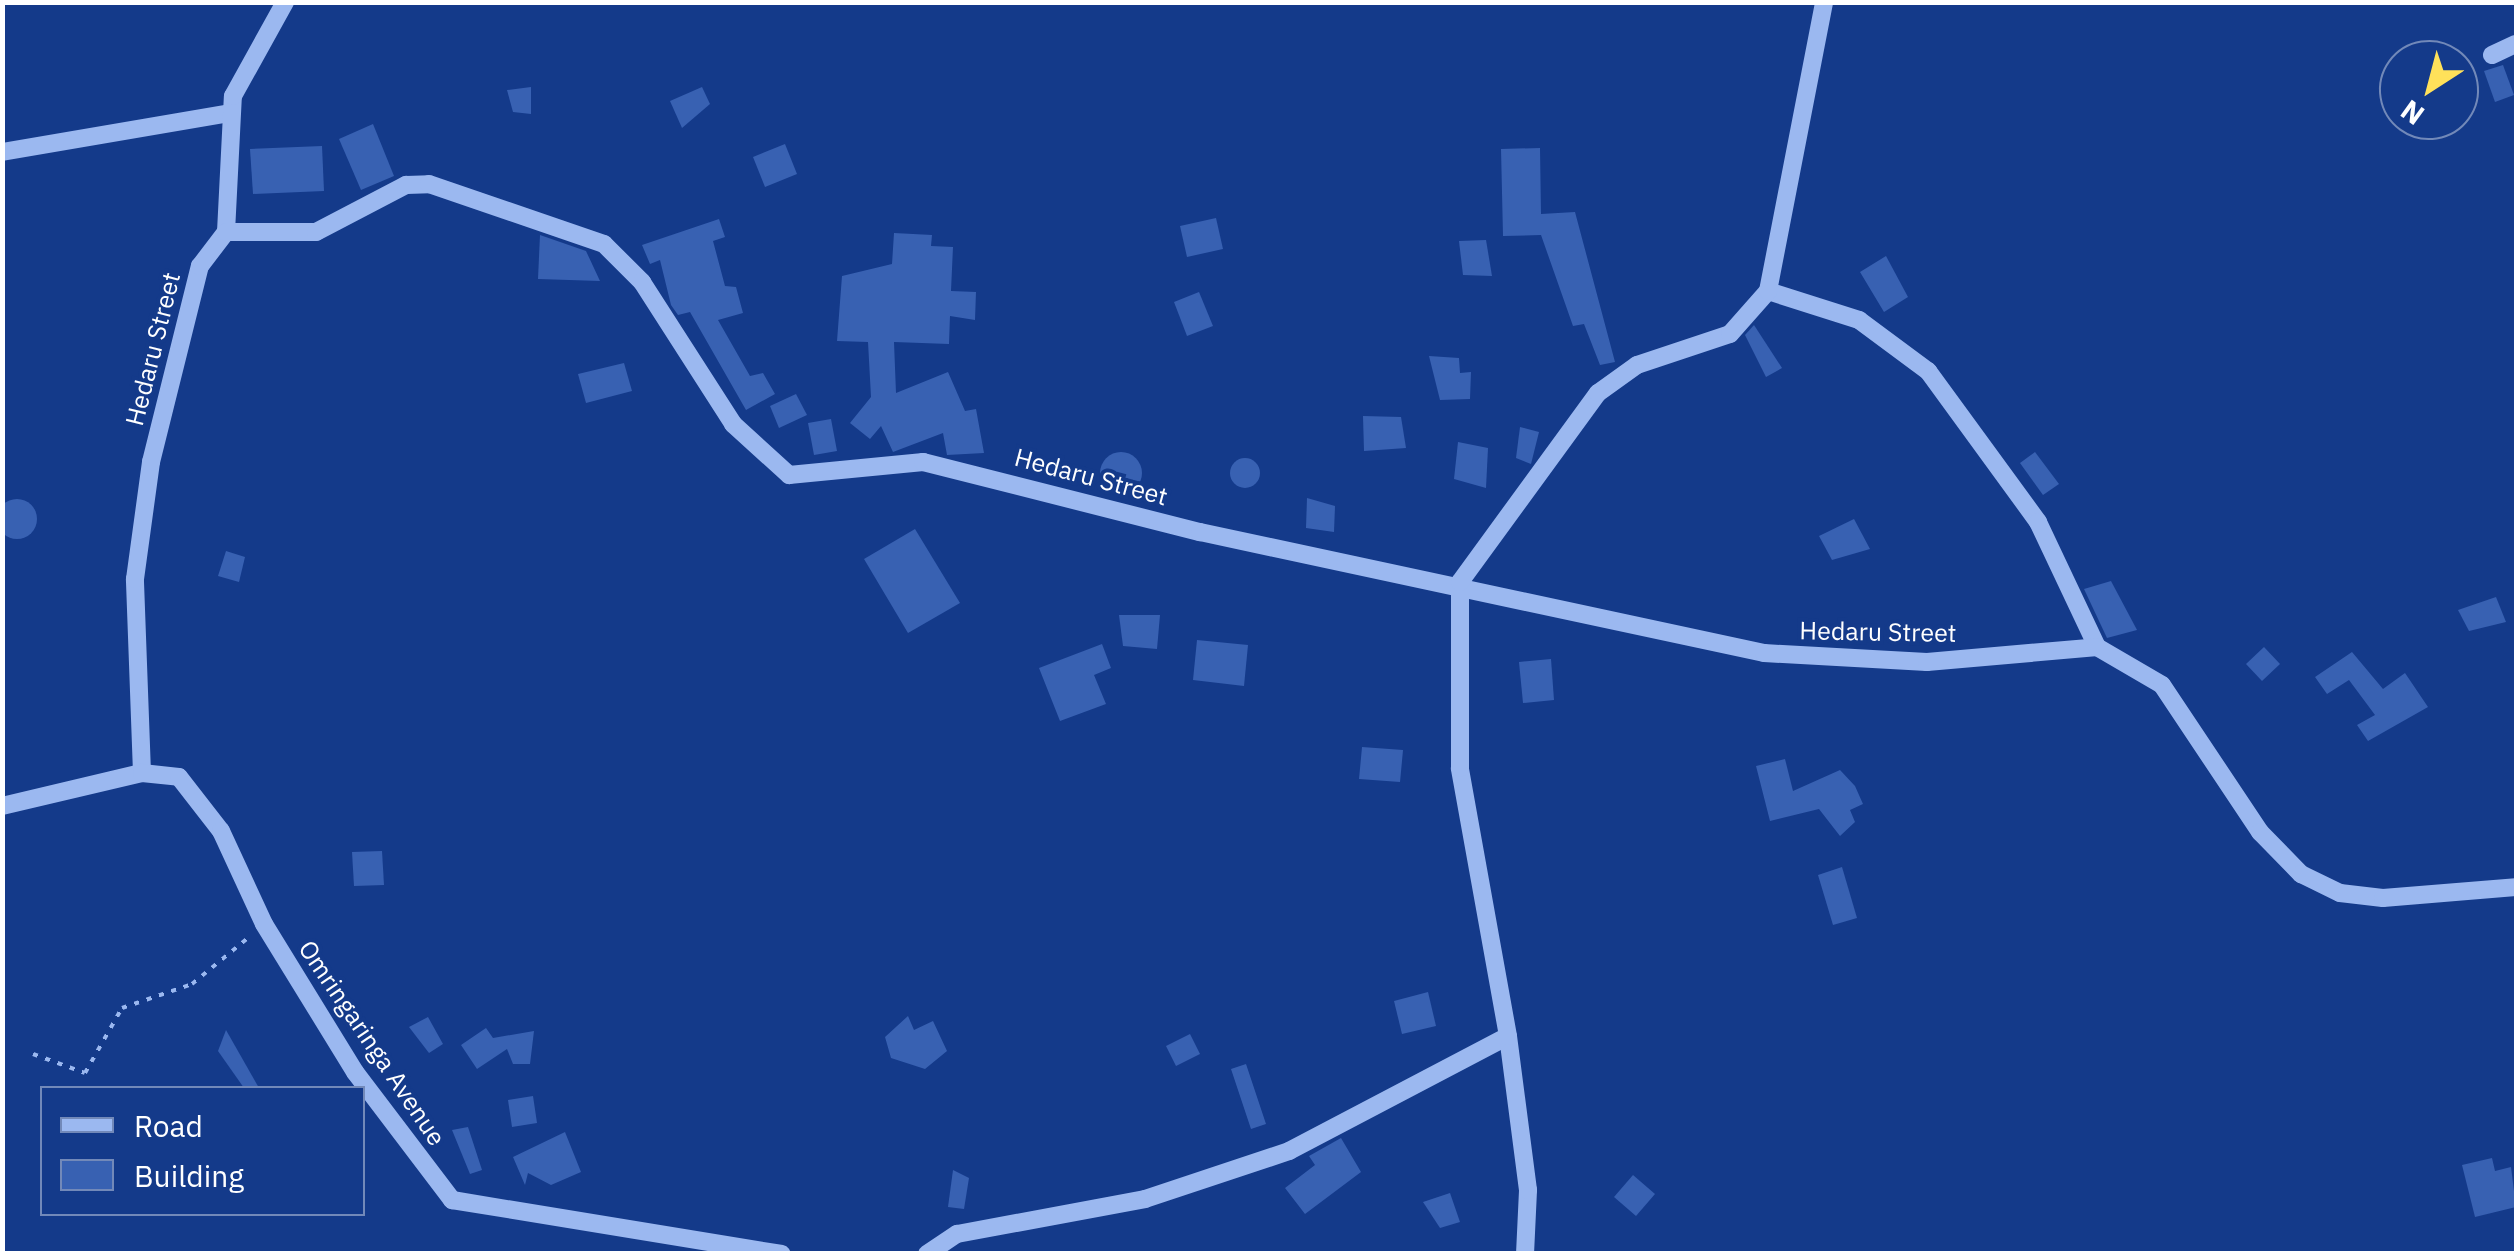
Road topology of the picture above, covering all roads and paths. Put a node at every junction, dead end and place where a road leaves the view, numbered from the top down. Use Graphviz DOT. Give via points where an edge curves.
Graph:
graph roads {
  1 [pos="285,2"];
  2 [pos="1824,2"];
  3 [pos="2516,44"];
  4 [pos="2492,56"];
  5 [pos="229,113"];
  6 [pos="2,152"];
  7 [pos="226,232"];
  8 [pos="1768,291"];
  9 [pos="1460,582"];
  10 [pos="2097,648"];
  11 [pos="142,773"];
  12 [pos="2,806"];
  13 [pos="2516,887"];
  14 [pos="264,924"];
  15 [pos="1508,1036"];
  16 [pos="33,1054"];
  17 [pos="782,1254"];
  18 [pos="927,1254"];
  19 [pos="1525,1254"];
  1 -- 5 [label="street"];
  2 -- 8 [label="street"];
  3 -- 4 [label="street"];
  5 -- 6 [label="street"];
  5 -- 7 [label="street" via="235,169"];
  7 -- 9 [label="street, Hedaru Street" via="316,232 406,185 464,192 577,227 626,262 704,386 789,476 922,462 1200,532"];
  7 -- 11 [label="street, Hedaru Street" via="200,266 151,462 135,579"];
  8 -- 9 [label="street" via="1730,334 1637,366 1598,393"];
  8 -- 10 [label="street" via="1859,320 1928,371 2038,522"];
  9 -- 10 [label="street, Hedaru Street" via="1783,655 1927,662"];
  9 -- 15 [label="street" via="1460,768"];
  10 -- 13 [label="street" via="2162,686 2260,832 2301,874 2340,893 2383,898"];
  11 -- 12 [label="street, Omringaringa Avenue"];
  11 -- 14 [label="street, Omringaringa Avenue" via="178,777 192,790"];
  14 -- 16 [label="path" via="192,984 122,1008 85,1073"];
  14 -- 17 [label="street, Omringaringa Avenue" via="391,1126 452,1200"];
  15 -- 18 [label="street" via="1289,1151 1145,1199 957,1234"];
  15 -- 19 [label="street" via="1528,1190"];
}
